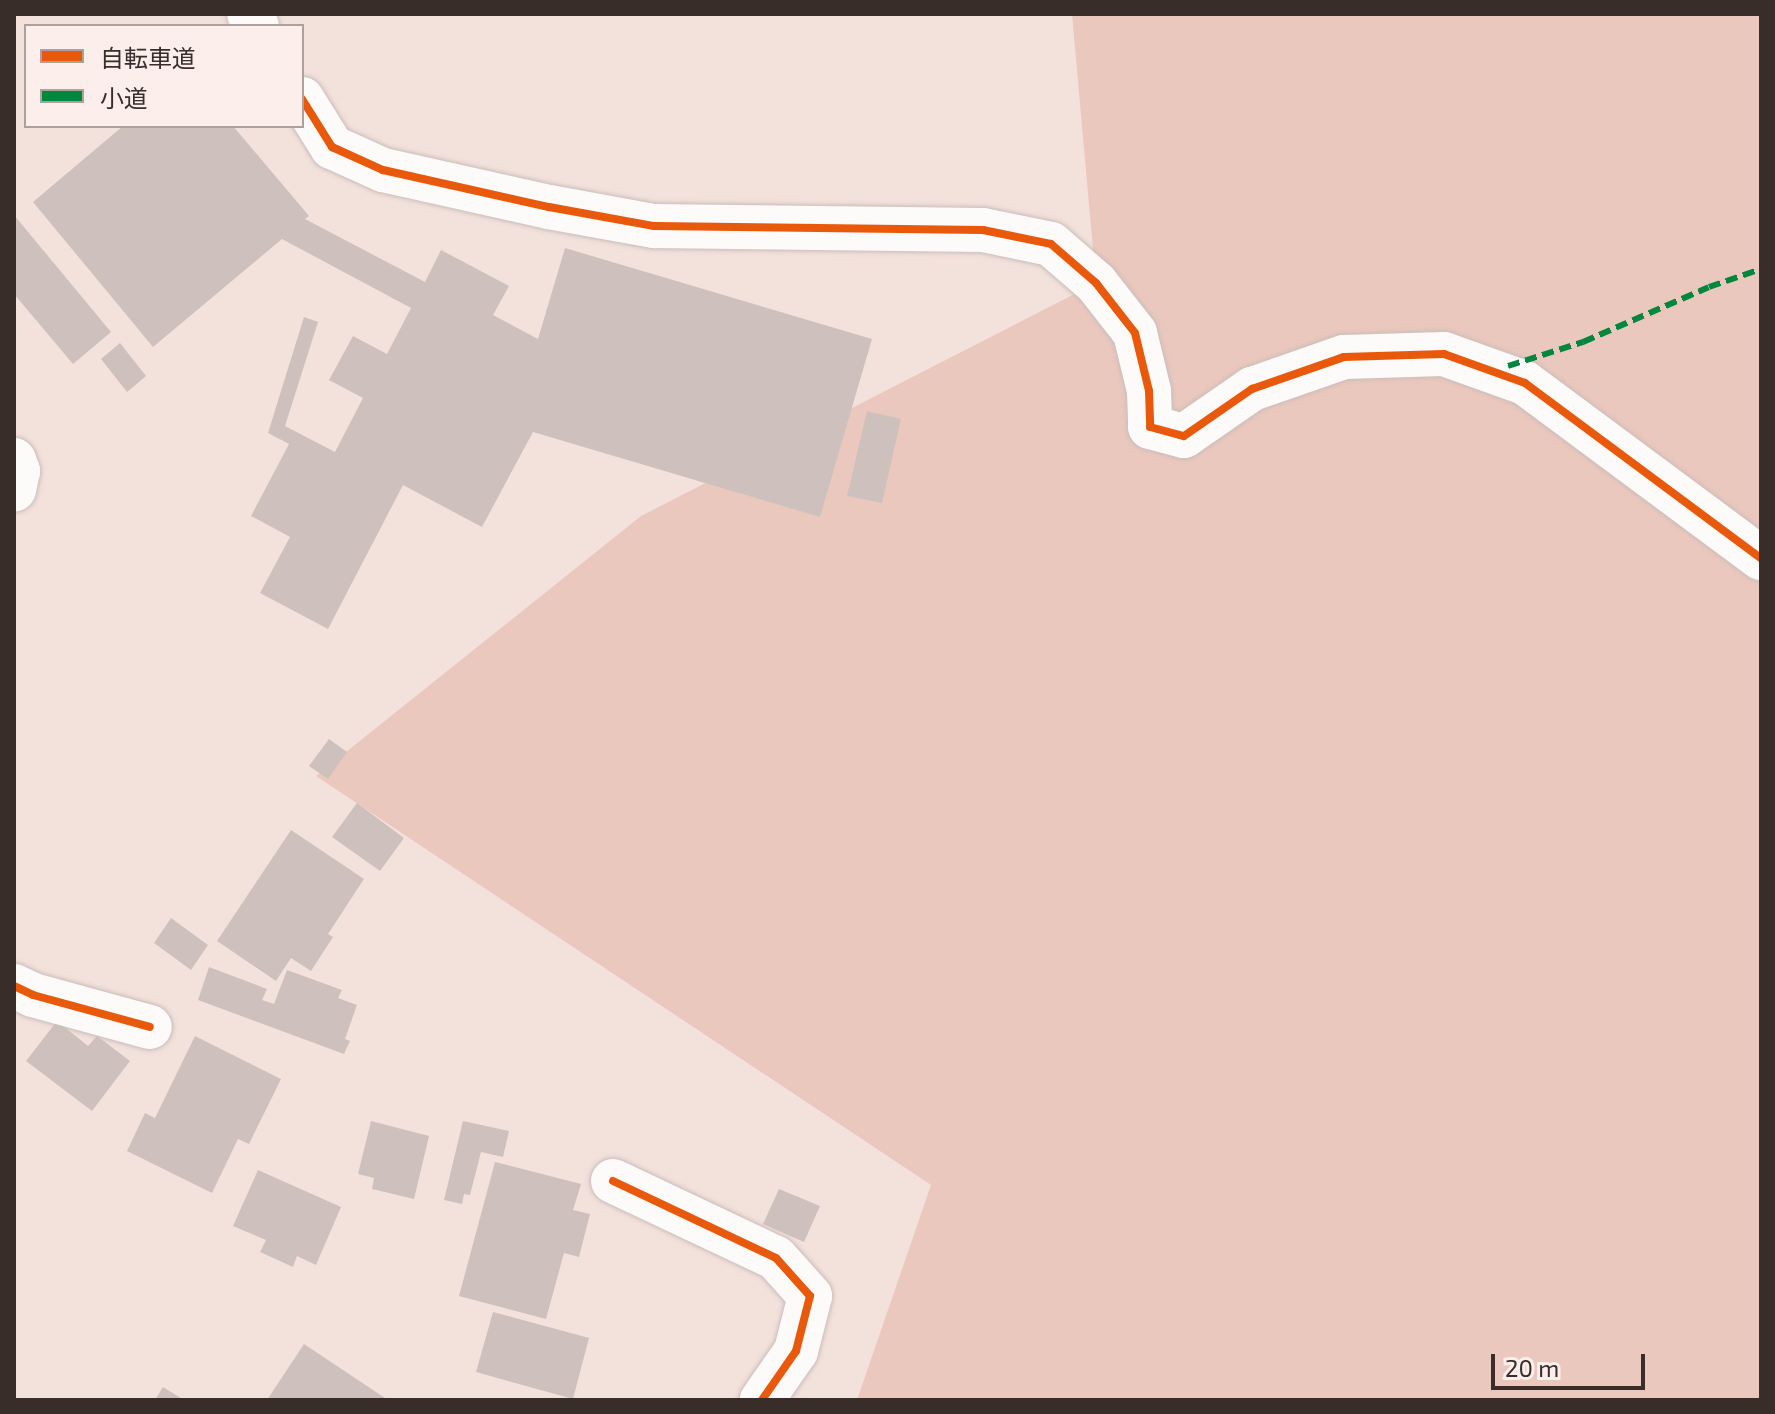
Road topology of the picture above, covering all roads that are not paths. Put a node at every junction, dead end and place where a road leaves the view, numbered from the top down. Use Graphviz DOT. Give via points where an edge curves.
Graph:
graph roads {
  1 [pos="304,102"];
  2 [pos="14,460"];
  3 [pos="14,490"];
  4 [pos="1761,558"];
  5 [pos="14,986"];
  6 [pos="150,1027"];
  7 [pos="613,1181"];
  8 [pos="762,1400"];
  1 -- 4 [label="street" via="332,147 383,170 549,207 654,226 983,230 1051,244 1096,283 1135,333 1149,391 1150,427 1184,436 1252,389 1344,357 1444,354 1525,383"];
  2 -- 3 [label="street"];
  5 -- 6 [label="street"];
  7 -- 8 [label="street" via="776,1258 810,1296 796,1351"];
}
